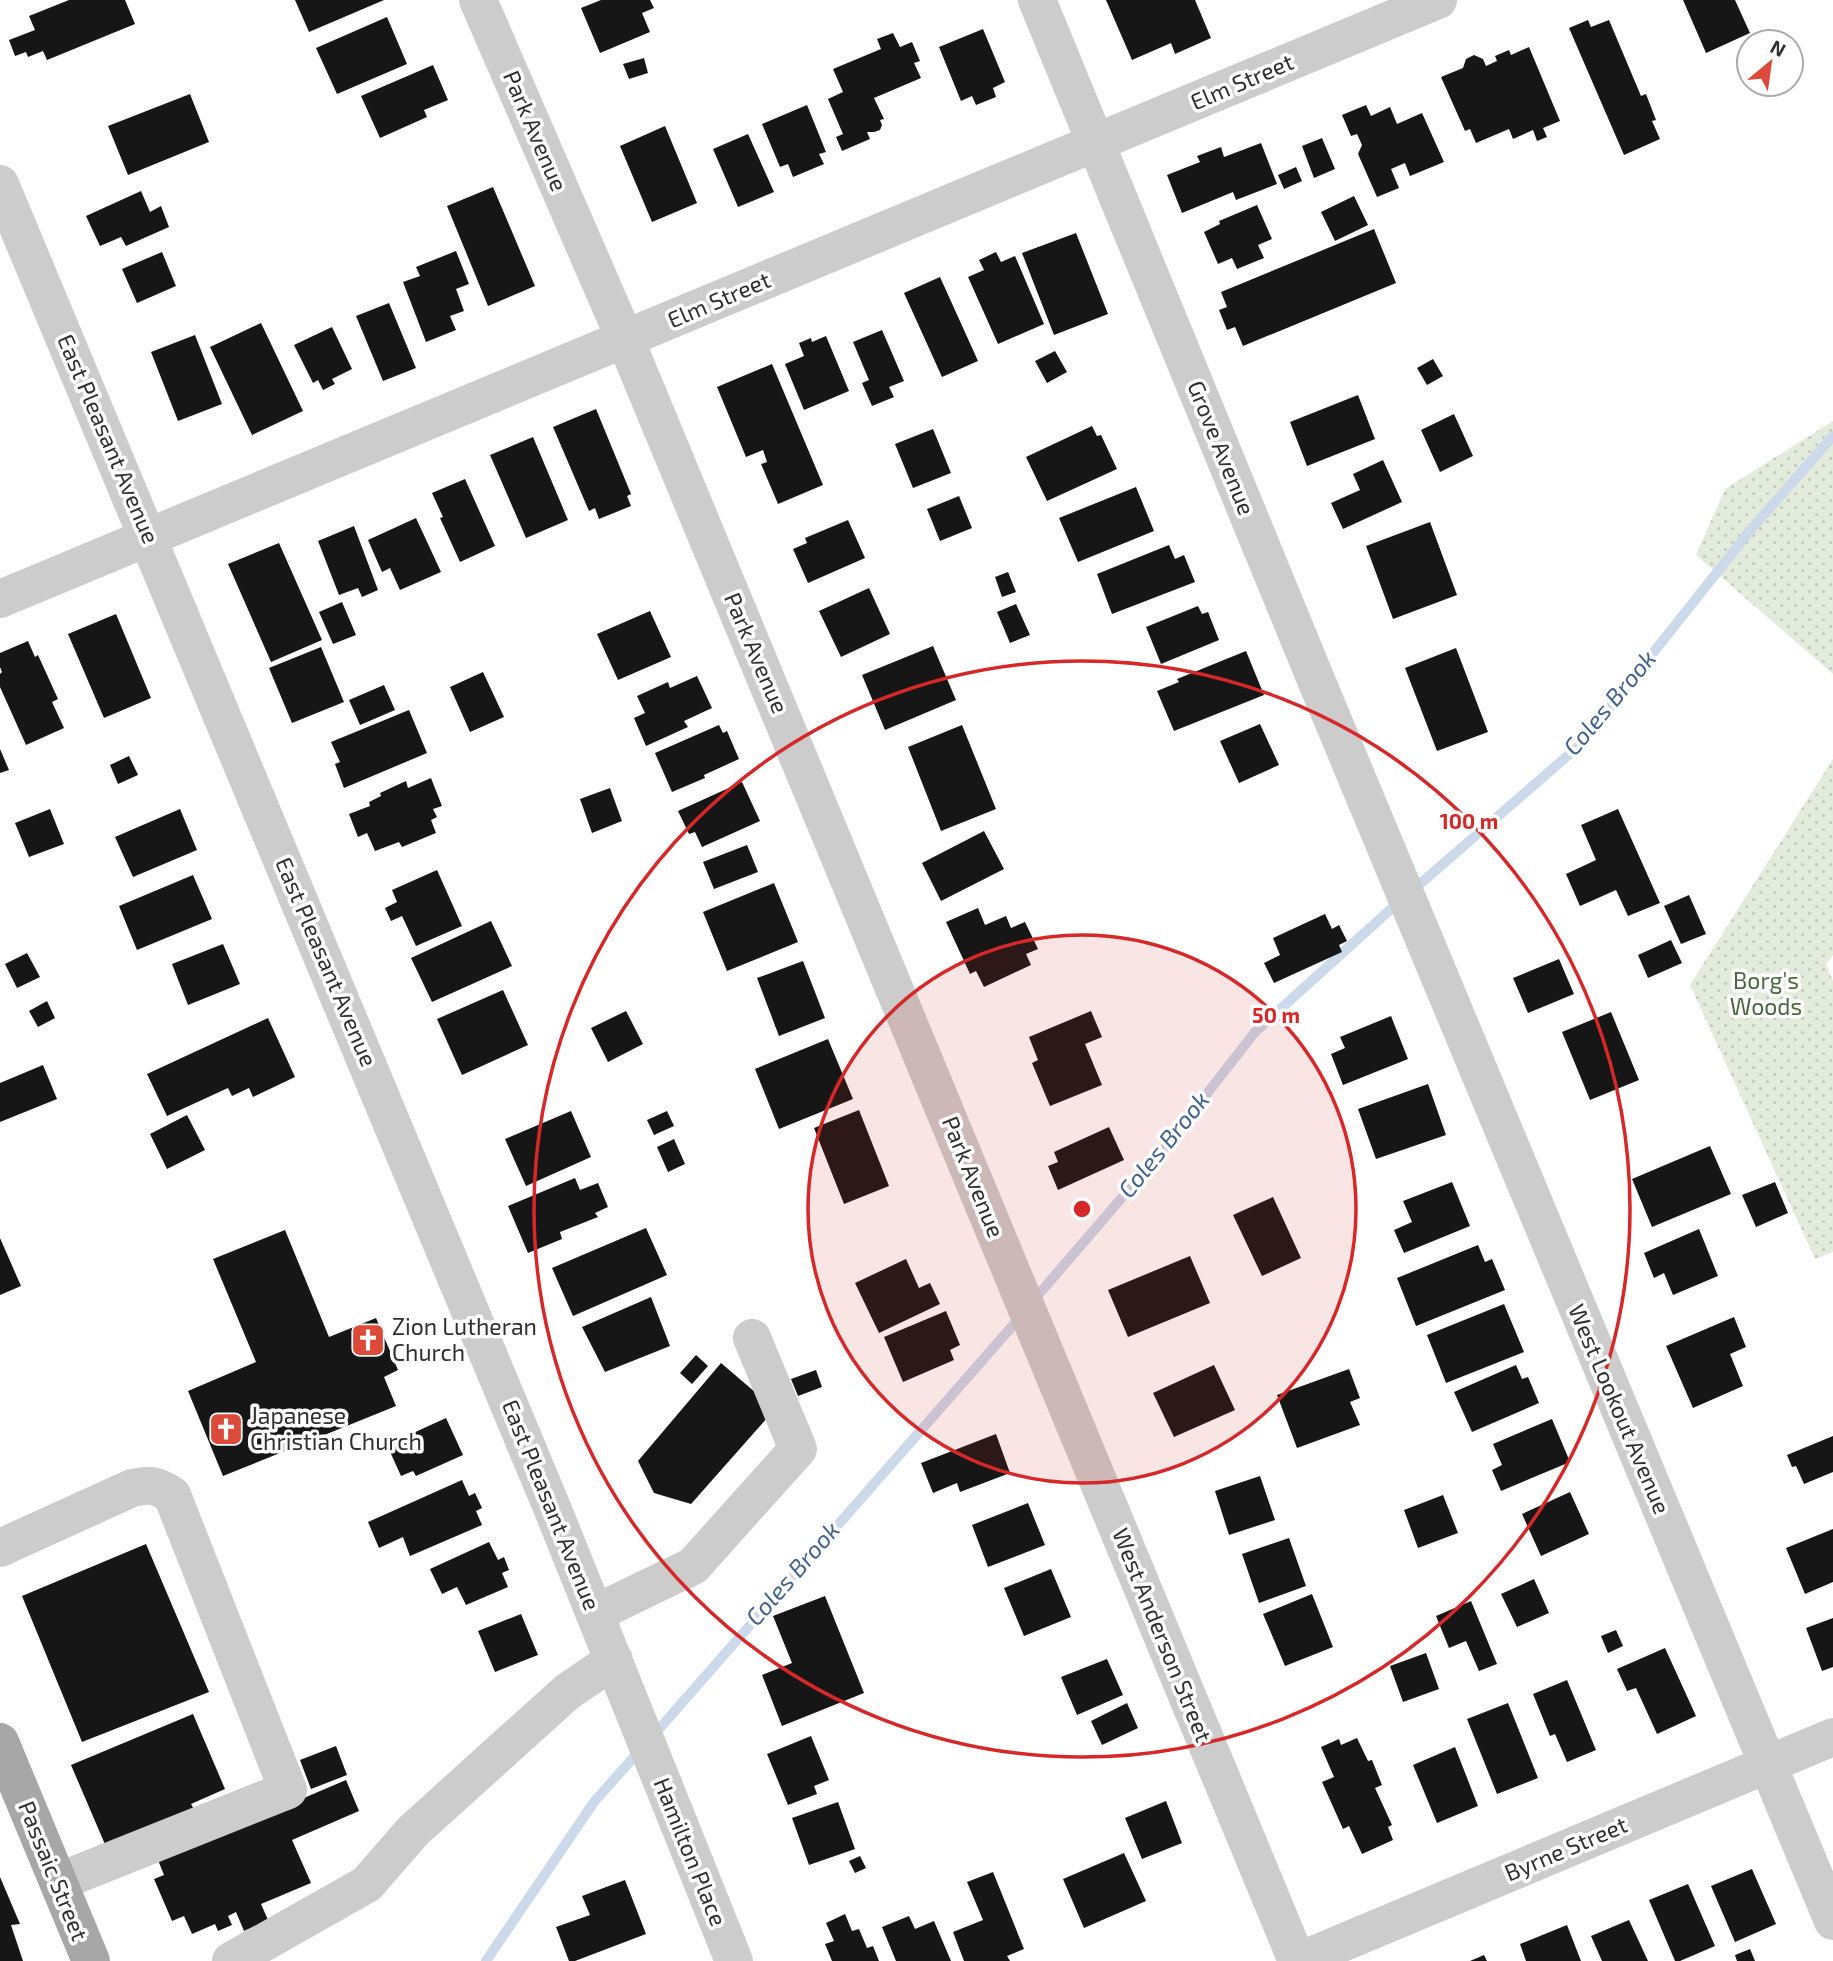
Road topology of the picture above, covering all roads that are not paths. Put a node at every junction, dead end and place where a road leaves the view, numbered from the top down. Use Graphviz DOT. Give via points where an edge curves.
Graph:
graph roads {
  1 [pos="478,0"];
  2 [pos="1037,0"];
  3 [pos="1438,0"];
  4 [pos="1097,142"];
  5 [pos="0,184"];
  6 [pos="625,339"];
  7 [pos="149,537"];
  8 [pos="0,599"];
  9 [pos="1406,896"];
  10 [pos="1028,1308"];
  11 [pos="752,1338"];
  12 [pos="0,1548"];
  13 [pos="596,1613"];
  14 [pos="614,1660"];
  15 [pos="1833,1737"];
  16 [pos="0,1742"];
  17 [pos="647,1743"];
  18 [pos="1767,1765"];
  19 [pos="58,1882"];
  20 [pos="1833,1921"];
  21 [pos="91,1961"];
  22 [pos="231,1961"];
  23 [pos="734,1961"];
  24 [pos="1298,1961"];
  1 -- 6 [label="street, Park Avenue"];
  2 -- 4 [label="street, Grove Avenue"];
  3 -- 4 [label="street, Elm Street"];
  4 -- 6 [label="street, Elm Street"];
  4 -- 9 [label="street, Grove Avenue"];
  5 -- 7 [label="street, East Pleasant Avenue"];
  6 -- 7 [label="street, Elm Street"];
  6 -- 10 [label="street, Park Avenue"];
  7 -- 8 [label="street, Elm Street"];
  7 -- 13 [label="street, East Pleasant Avenue"];
  9 -- 18 [label="street, West Lookout Avenue"];
  10 -- 24 [label="street, West Anderson Street"];
  11 -- 13 [label="street" via="798,1448 693,1566"];
  12 -- 19 [label="street" via="132,1488 158,1486 172,1495 288,1790"];
  13 -- 14 [label="street, East Pleasant Avenue"];
  14 -- 17 [label="street, East Pleasant Avenue"];
  14 -- 22 [label="street" via="567,1692 413,1831 367,1884"];
  15 -- 18 [label="street, Byrne Street"];
  16 -- 19 [label="main road, Passaic Street"];
  17 -- 23 [label="street, Hamilton Place"];
  18 -- 20 [label="street, West Lookout Avenue"];
  18 -- 24 [label="street, Byrne Street"];
  19 -- 21 [label="main road, Passaic Street"];
}
